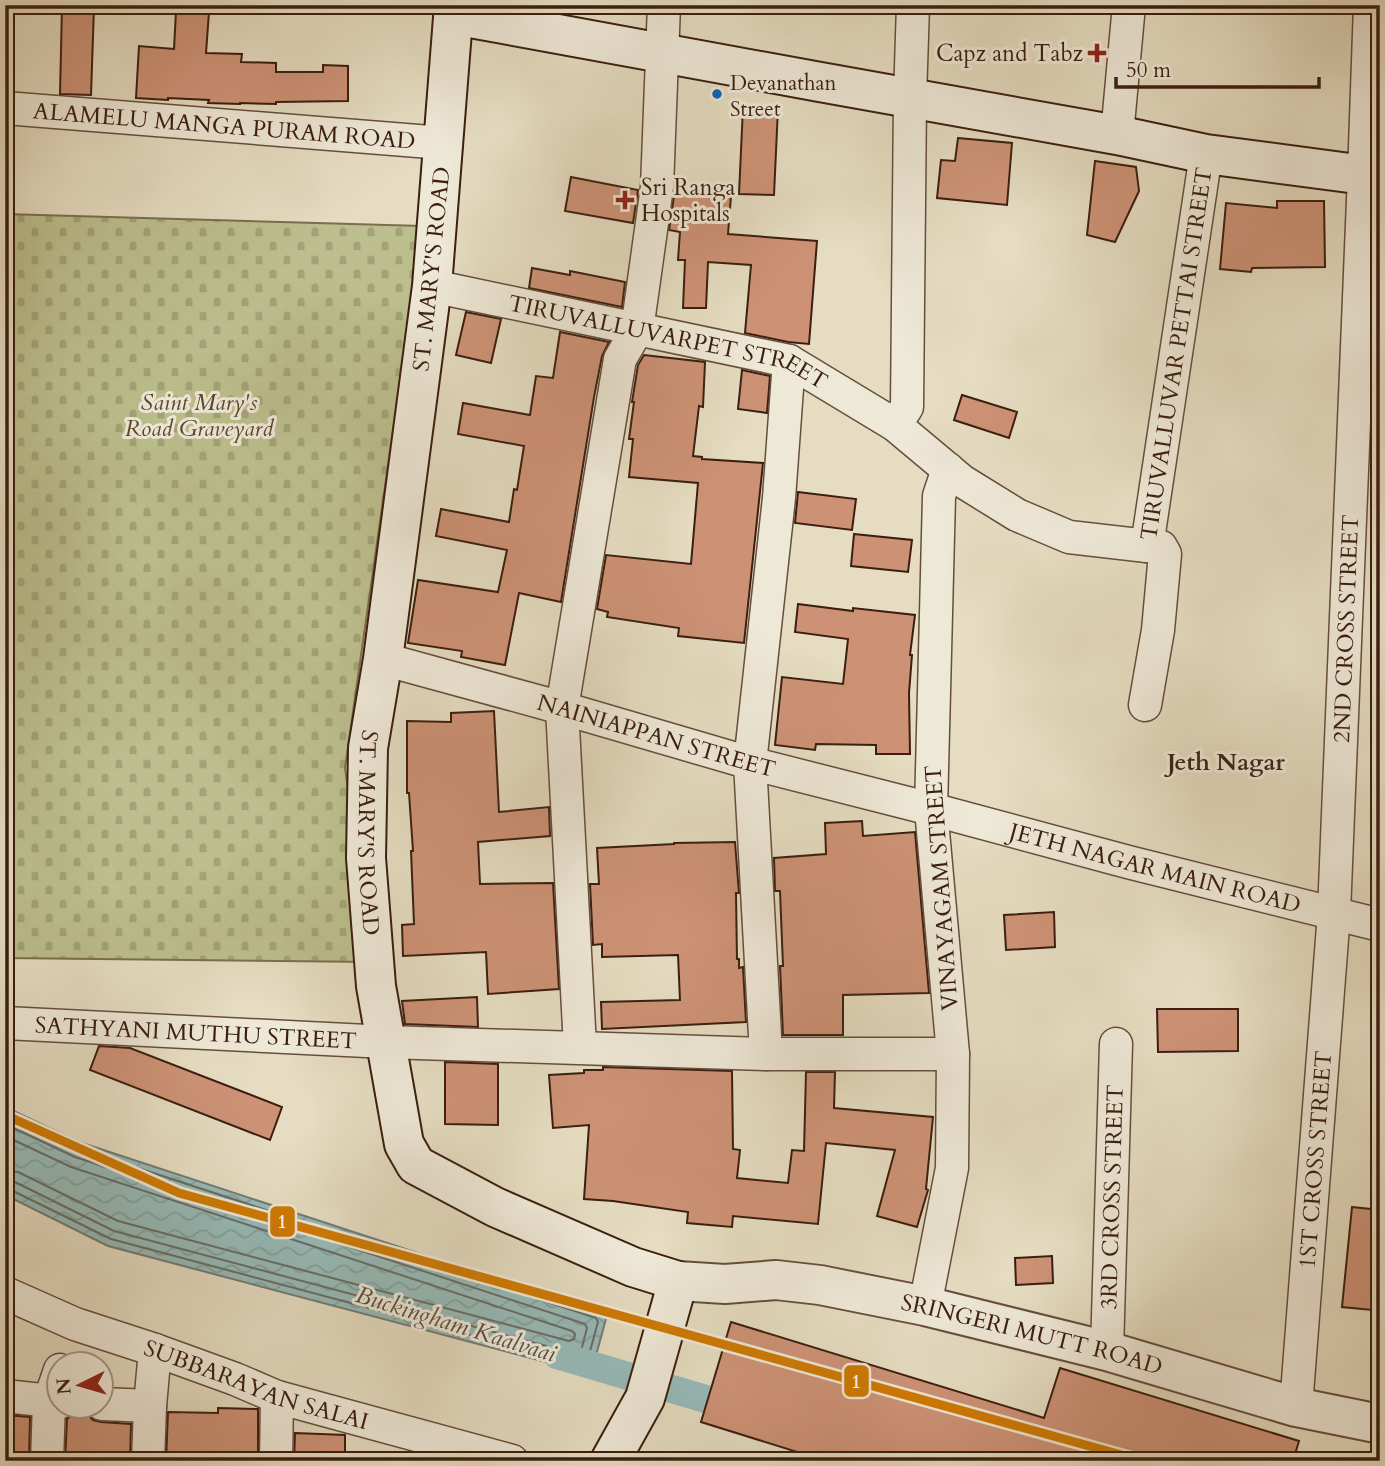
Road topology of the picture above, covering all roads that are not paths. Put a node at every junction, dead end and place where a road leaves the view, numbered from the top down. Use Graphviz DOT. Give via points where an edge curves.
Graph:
graph roads {
  1 [pos="664,5"];
  2 [pos="913,5"];
  3 [pos="1129,5"];
  4 [pos="1370,5"];
  5 [pos="454,10"];
  6 [pos="663,53"];
  7 [pos="1374,77"];
  8 [pos="910,98"];
  9 [pos="5,108"];
  10 [pos="1117,135"];
  11 [pos="443,143"];
  12 [pos="1206,154"];
  13 [pos="1372,176"];
  14 [pos="432,286"];
  15 [pos="637,330"];
  16 [pos="789,361"];
  17 [pos="895,425"];
  18 [pos="948,469"];
  19 [pos="1147,546"];
  20 [pos="383,659"];
  21 [pos="1145,705"];
  22 [pos="562,708"];
  23 [pos="750,764"];
  24 [pos="931,809"];
  25 [pos="1334,913"];
  26 [pos="1380,925"];
  27 [pos="5,1023"];
  28 [pos="387,1042"];
  29 [pos="1116,1044"];
  30 [pos="580,1047"];
  31 [pos="765,1054"];
  32 [pos="953,1054"];
  33 [pos="678,1281"];
  34 [pos="5,1293"];
  35 [pos="925,1306"];
  36 [pos="75,1324"];
  37 [pos="66,1350"];
  38 [pos="155,1350"];
  39 [pos="1107,1350"];
  40 [pos="5,1396"];
  41 [pos="277,1398"];
  42 [pos="46,1401"];
  43 [pos="116,1405"];
  44 [pos="149,1406"];
  45 [pos="1296,1406"];
  46 [pos="52,1420"];
  47 [pos="1380,1424"];
  48 [pos="47,1461"];
  49 [pos="148,1461"];
  50 [pos="276,1461"];
  51 [pos="512,1461"];
  52 [pos="610,1461"];
  1 -- 6 [label="street"];
  2 -- 8 [label="street"];
  3 -- 10 [label="street"];
  4 -- 7 [label="street, 2ND CROSS STREET"];
  5 -- 6 [label="main road"];
  5 -- 11 [label="main road, ST. MARY'S ROAD"];
  6 -- 8 [label="main road"];
  6 -- 15 [label="street" via="657,187"];
  7 -- 13 [label="street, 2ND CROSS STREET"];
  8 -- 10 [label="main road"];
  8 -- 17 [label="street" via="906,407"];
  9 -- 11 [label="street, ALAMELU MANGA PURAM ROAD"];
  10 -- 12 [label="main road"];
  11 -- 14 [label="main road, ST. MARY'S ROAD"];
  12 -- 13 [label="main road"];
  12 -- 19 [label="street, TIRUVALLUVAR PETTAI STREET"];
  13 -- 25 [label="street, 2ND CROSS STREET"];
  14 -- 15 [label="street, TIRUVALLUVARPET STREET"];
  14 -- 20 [label="main road, ST. MARY'S ROAD"];
  15 -- 16 [label="street, TIRUVALLUVARPET STREET"];
  15 -- 22 [label="street" via="620,359"];
  16 -- 17 [label="street, TIRUVALLUVARPET STREET"];
  16 -- 23 [label="street"];
  17 -- 18 [label="street, TIRUVALLUVARPET STREET"];
  18 -- 19 [label="street, TIRUVALLUVARPET STREET" via="1017,515 1069,537"];
  18 -- 24 [label="street, VINAYAGAM STREET" via="939,496"];
  19 -- 21 [label="street, TIRUVALLUVAR PETTAI STREET" via="1161,547 1165,554"];
  20 -- 22 [label="street, NAINIAPPAN STREET"];
  20 -- 28 [label="main road, ST. MARY'S ROAD" via="368,748 366,858 376,986"];
  22 -- 23 [label="street, NAINIAPPAN STREET"];
  22 -- 30 [label="street"];
  23 -- 24 [label="street, NAINIAPPAN STREET"];
  23 -- 31 [label="street"];
  24 -- 25 [label="street, JETH NAGAR MAIN ROAD"];
  24 -- 32 [label="street, VINAYAGAM STREET"];
  25 -- 26 [label="street, JETH NAGAR MAIN ROAD"];
  25 -- 45 [label="street, 1ST CROSS STREET"];
  27 -- 28 [label="street, SATHYANI MUTHU STREET"];
  28 -- 30 [label="street, SATHYANI MUTHU STREET"];
  28 -- 33 [label="main road, ST. MARY'S ROAD" via="404,1144 416,1165 508,1212 633,1267"];
  29 -- 39 [label="street, 3RD CROSS STREET"];
  30 -- 31 [label="street, SATHYANI MUTHU STREET"];
  31 -- 32 [label="street, SATHYANI MUTHU STREET"];
  32 -- 35 [label="street, VINAYAGAM STREET" via="952,1168"];
  33 -- 35 [label="main road, SRINGERI MUTT ROAD" via="820,1284"];
  33 -- 52 [label="main road" via="645,1398"];
  34 -- 36 [label="street, SUBBARAYAN SALAI"];
  35 -- 39 [label="main road, SRINGERI MUTT ROAD"];
  36 -- 37 [label="street"];
  36 -- 38 [label="street, SUBBARAYAN SALAI"];
  38 -- 41 [label="street, SUBBARAYAN SALAI"];
  38 -- 44 [label="street"];
  39 -- 45 [label="main road, SRINGERI MUTT ROAD"];
  40 -- 42 [label="street"];
  41 -- 50 [label="street"];
  41 -- 51 [label="street, SUBBARAYAN SALAI"];
  43 -- 44 [label="street"];
  44 -- 49 [label="street"];
  45 -- 47 [label="main road, SRINGERI MUTT ROAD"];
  46 -- 48 [label="street"];
}
